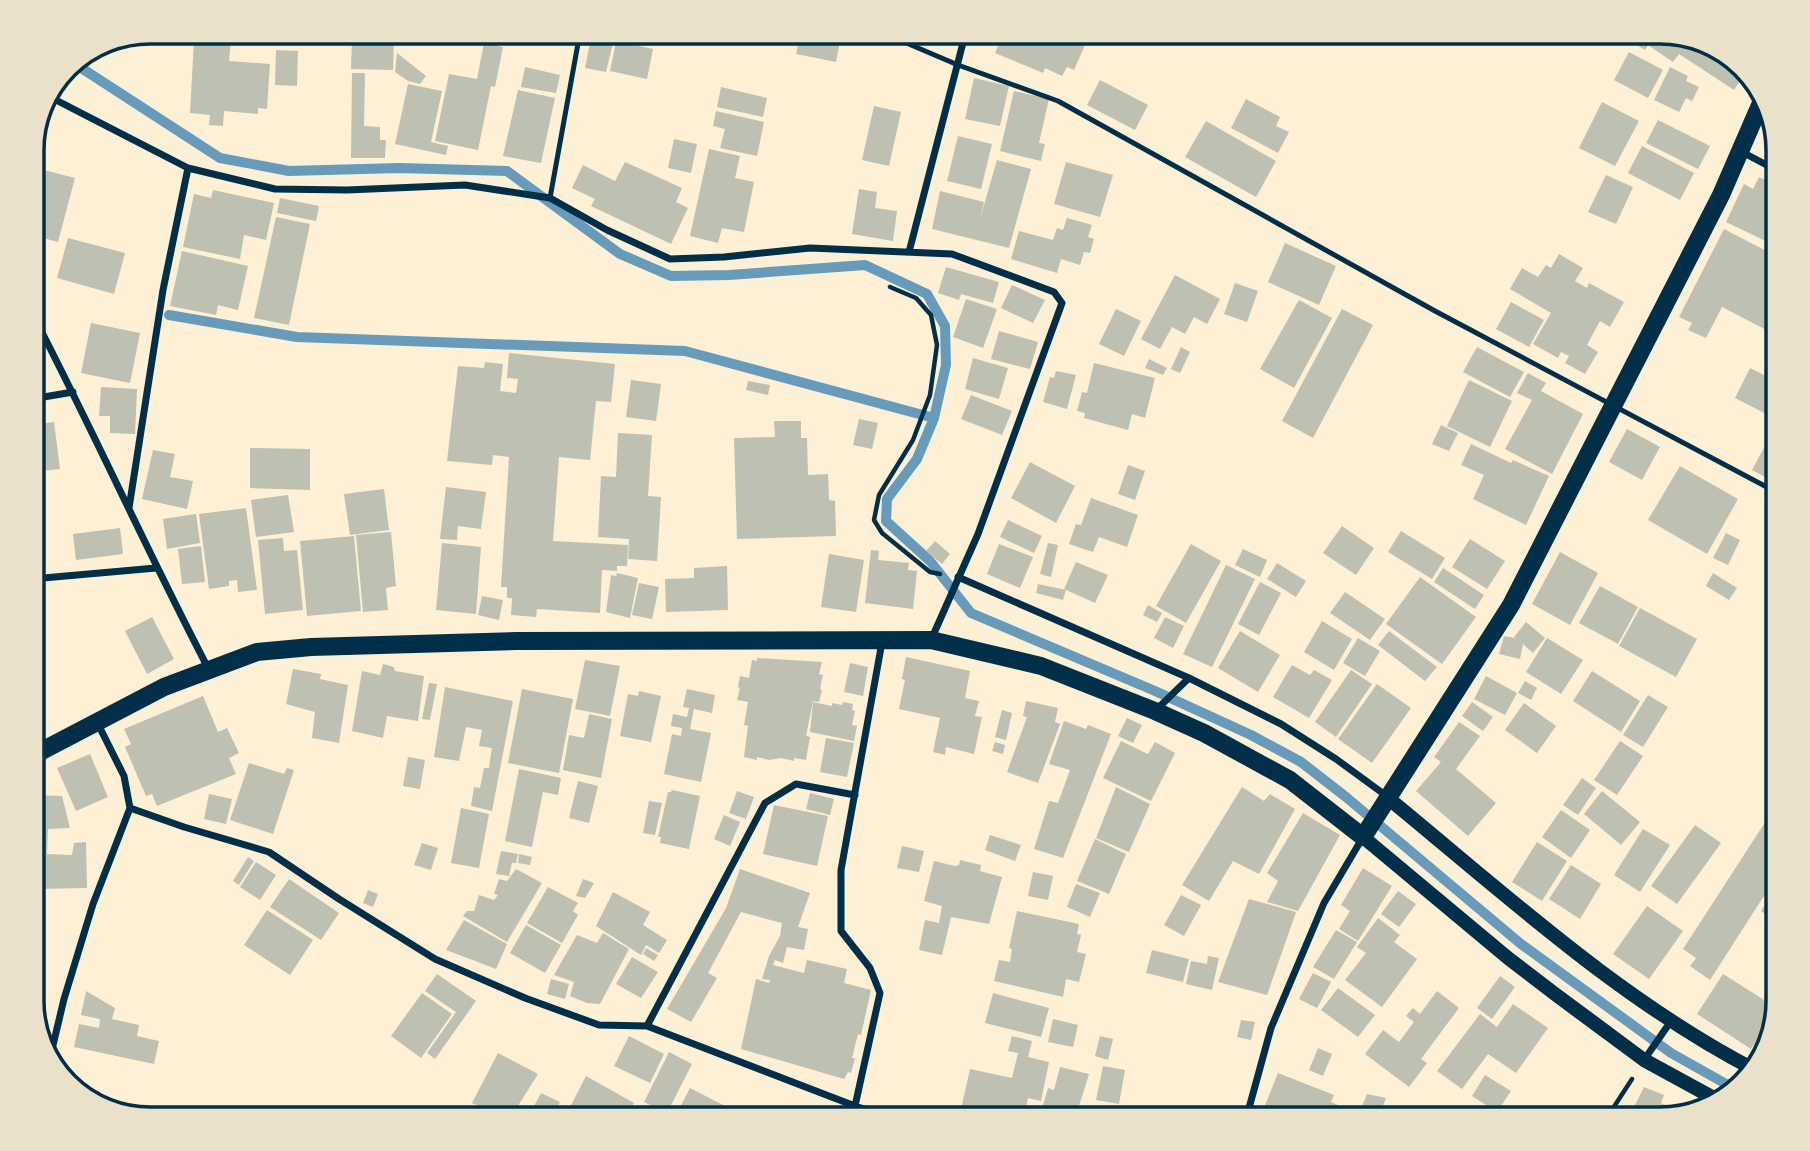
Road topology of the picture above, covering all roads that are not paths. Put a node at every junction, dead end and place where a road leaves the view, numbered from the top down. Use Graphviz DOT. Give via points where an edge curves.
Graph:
graph roads {
  1 [pos="578,44"];
  2 [pos="909,44"];
  3 [pos="963,44"];
  4 [pos="958,65"];
  5 [pos="57,100"];
  6 [pos="1758,110"];
  7 [pos="1740,152"];
  8 [pos="1766,165"];
  9 [pos="188,168"];
  10 [pos="550,198"];
  11 [pos="909,252"];
  12 [pos="44,336"];
  13 [pos="73,392"];
  14 [pos="44,397"];
  15 [pos="1614,405"];
  16 [pos="1766,487"];
  17 [pos="129,508"];
  18 [pos="156,568"];
  19 [pos="958,577"];
  20 [pos="44,578"];
  21 [pos="883,639"];
  22 [pos="931,640"];
  23 [pos="208,669"];
  24 [pos="1188,678"];
  25 [pos="1160,706"];
  26 [pos="97,722"];
  27 [pos="44,751"];
  28 [pos="855,795"];
  29 [pos="1388,798"];
  30 [pos="130,808"];
  31 [pos="1370,825"];
  32 [pos="1671,1021"];
  33 [pos="648,1026"];
  34 [pos="53,1044"];
  35 [pos="1644,1060"];
  36 [pos="1745,1064"];
  37 [pos="1708,1095"];
  38 [pos="855,1106"];
  39 [pos="858,1107"];
  40 [pos="1249,1107"];
  1 -- 10 [label="lane"];
  2 -- 4 [label="lane"];
  3 -- 4 [label="street"];
  4 -- 11 [label="street"];
  4 -- 15 [label="lane" via="1058,102"];
  5 -- 9 [label="street"];
  6 -- 7 [label="main road"];
  7 -- 8 [label="street"];
  7 -- 15 [label="main road"];
  9 -- 10 [label="street" via="275,189 465,185"];
  9 -- 17 [label="street" via="163,290"];
  10 -- 11 [label="street" via="670,259 810,248"];
  11 -- 19 [label="street" via="952,254 1054,292 1062,303"];
  12 -- 13 [label="street"];
  13 -- 14 [label="street"];
  13 -- 17 [label="street"];
  15 -- 16 [label="lane"];
  15 -- 29 [label="main road" via="1511,605"];
  17 -- 18 [label="street"];
  18 -- 20 [label="street"];
  18 -- 23 [label="street"];
  19 -- 22 [label="street"];
  19 -- 24 [label="street"];
  21 -- 22 [label="main road"];
  21 -- 23 [label="main road" via="311,647 257,652"];
  21 -- 28 [label="street"];
  22 -- 25 [label="main road" via="1041,666"];
  23 -- 26 [label="main road"];
  24 -- 25 [label="street"];
  24 -- 29 [label="street" via="1281,724"];
  25 -- 31 [label="main road"];
  26 -- 27 [label="main road"];
  26 -- 30 [label="street" via="124,775"];
  28 -- 33 [label="street" via="796,784 765,803"];
  28 -- 38 [label="street" via="841,870 841,931 870,968 880,993"];
  29 -- 31 [label="main road"];
  29 -- 32 [label="main road" via="1535,919"];
  30 -- 33 [label="street" via="269,852 435,959 525,998 599,1025"];
  30 -- 34 [label="street" via="93,904"];
  31 -- 35 [label="main road" via="1508,958"];
  31 -- 40 [label="street" via="1324,903 1271,1028"];
  32 -- 35 [label="street"];
  32 -- 36 [label="main road"];
  33 -- 38 [label="street"];
  35 -- 37 [label="main road"];
  38 -- 39 [label="street"];
}
